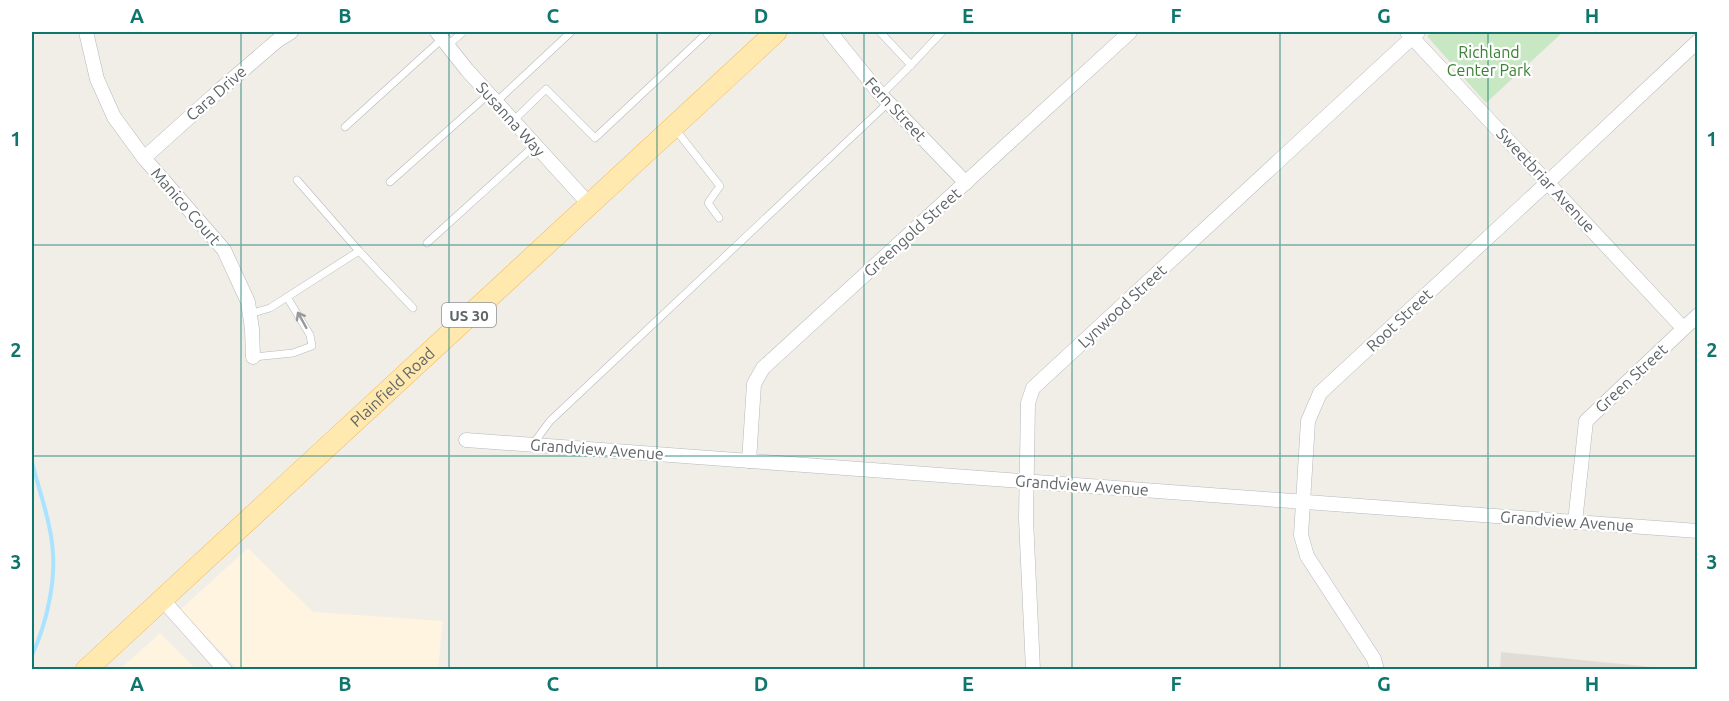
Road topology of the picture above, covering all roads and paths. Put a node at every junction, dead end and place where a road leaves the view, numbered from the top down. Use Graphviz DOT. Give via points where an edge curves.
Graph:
graph roads {
  1 [pos="86,32"];
  2 [pos="291,32"];
  3 [pos="463,32"];
  4 [pos="571,32"];
  5 [pos="705,32"];
  6 [pos="776,32"];
  7 [pos="830,32"];
  8 [pos="880,32"];
  9 [pos="942,32"];
  10 [pos="1130,32"];
  11 [pos="1412,33"];
  12 [pos="442,39"];
  13 [pos="1698,41"];
  14 [pos="911,65"];
  15 [pos="492,98"];
  16 [pos="885,99"];
  17 [pos="512,121"];
  18 [pos="673,127"];
  19 [pos="345,128"];
  20 [pos="535,145"];
  21 [pos="144,158"];
  22 [pos="297,180"];
  23 [pos="390,182"];
  24 [pos="1548,182"];
  25 [pos="966,183"];
  26 [pos="589,204"];
  27 [pos="719,218"];
  28 [pos="427,243"];
  29 [pos="359,251"];
  30 [pos="287,297"];
  31 [pos="413,308"];
  32 [pos="249,314"];
  33 [pos="1698,315"];
  34 [pos="1683,328"];
  35 [pos="253,357"];
  36 [pos="466,440"];
  37 [pos="532,445"];
  38 [pos="749,461"];
  39 [pos="1027,481"];
  40 [pos="1302,502"];
  41 [pos="1575,522"];
  42 [pos="1698,531"];
  43 [pos="162,599"];
  44 [pos="95,664"];
  45 [pos="225,669"];
  46 [pos="1033,669"];
  47 [pos="1377,669"];
  1 -- 21 [label="street, Manico Court" via="98,79 114,117"];
  2 -- 21 [label="street, Cara Drive"];
  3 -- 12 [label="lane"];
  4 -- 15 [label="lane"];
  5 -- 17 [label="lane" via="595,138 546,89"];
  6 -- 18 [label="main road, Plainfield Road / US 30"];
  7 -- 16 [label="street, Fern Street"];
  8 -- 14 [label="lane"];
  9 -- 14 [label="lane"];
  10 -- 25 [label="street, Greengold Street"];
  11 -- 24 [label="street, Sweetbriar Avenue"];
  11 -- 39 [label="street, Lynwood Street" via="1033,388 1028,403"];
  12 -- 15 [label="street, Susanna Way"];
  12 -- 19 [label="lane"];
  13 -- 24 [label="street, Root Street"];
  14 -- 16 [label="lane"];
  15 -- 17 [label="street, Susanna Way"];
  15 -- 23 [label="lane"];
  16 -- 25 [label="street, Fern Street"];
  16 -- 37 [label="lane" via="550,421"];
  17 -- 20 [label="street, Susanna Way"];
  18 -- 26 [label="main road, Plainfield Road / US 30"];
  18 -- 27 [label="lane" via="720,186 708,203"];
  20 -- 26 [label="street, Susanna Way"];
  20 -- 28 [label="lane"];
  21 -- 32 [label="street, Manico Court" via="224,250 248,302"];
  22 -- 29 [label="lane"];
  24 -- 34 [label="street, Sweetbriar Avenue"];
  24 -- 40 [label="street, Root Street" via="1320,393 1308,421"];
  25 -- 38 [label="street, Greengold Street" via="763,368 754,384"];
  26 -- 43 [label="main road, Plainfield Road / US 30"];
  29 -- 30 [label="lane"];
  29 -- 31 [label="lane"];
  30 -- 32 [label="lane" via="270,308"];
  35 -- 30 [label="lane, one-way" via="293,353 312,346 310,335"];
  32 -- 35 [label="street, Manico Court"];
  33 -- 34 [label="street, Green Street"];
  34 -- 41 [label="street, Green Street" via="1586,421"];
  36 -- 37 [label="street, Grandview Avenue"];
  37 -- 38 [label="street, Grandview Avenue"];
  38 -- 39 [label="street, Grandview Avenue"];
  39 -- 40 [label="street, Grandview Avenue"];
  39 -- 46 [label="street, Lynwood Street"];
  40 -- 41 [label="street, Grandview Avenue"];
  40 -- 47 [label="street, Root Street" via="1300,535 1307,556"];
  41 -- 42 [label="street, Grandview Avenue"];
  43 -- 44 [label="main road, Plainfield Road / US 30"];
  43 -- 45 [label="street"];
}
